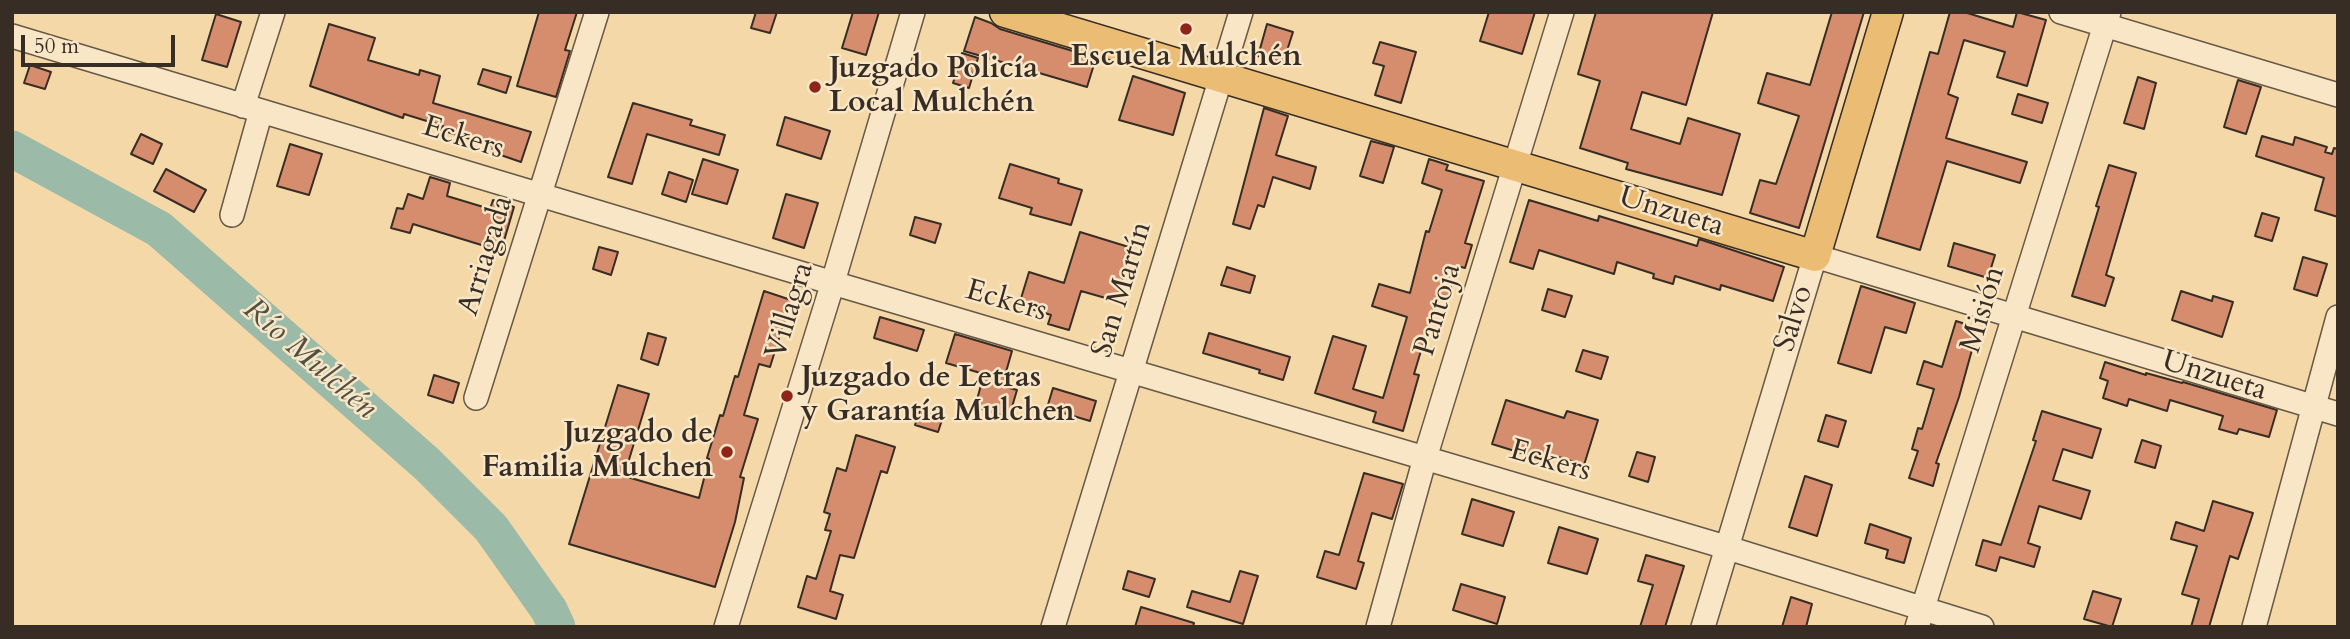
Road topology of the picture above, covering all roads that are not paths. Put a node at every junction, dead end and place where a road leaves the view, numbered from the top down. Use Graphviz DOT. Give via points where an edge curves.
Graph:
graph roads {
  1 [pos="273,12"];
  2 [pos="597,12"];
  3 [pos="913,12"];
  4 [pos="1004,12"];
  5 [pos="1241,12"];
  6 [pos="1562,12"];
  7 [pos="1888,12"];
  8 [pos="2062,12"];
  9 [pos="2107,19"];
  10 [pos="12,36"];
  11 [pos="1221,77"];
  12 [pos="2338,95"];
  13 [pos="252,109"];
  14 [pos="1516,166"];
  15 [pos="539,195"];
  16 [pos="232,215"];
  17 [pos="1815,256"];
  18 [pos="833,283"];
  19 [pos="2015,317"];
  20 [pos="2338,317"];
  21 [pos="1132,372"];
  22 [pos="476,398"];
  23 [pos="2312,406"];
  24 [pos="2338,414"];
  25 [pos="1425,458"];
  26 [pos="1727,548"];
  27 [pos="1920,617"];
  28 [pos="726,627"];
  29 [pos="1053,627"];
  30 [pos="1378,627"];
  31 [pos="1703,627"];
  32 [pos="1982,627"];
  33 [pos="2254,627"];
  1 -- 13 [label="street"];
  2 -- 15 [label="street, Arriagada"];
  3 -- 18 [label="street, Villagra"];
  4 -- 11 [label="main road, Unzueta"];
  5 -- 11 [label="street, San Martín"];
  6 -- 14 [label="street, Pantoja"];
  7 -- 17 [label="main road, Salvo"];
  8 -- 9 [label="street"];
  9 -- 12 [label="street"];
  9 -- 19 [label="street, Misión"];
  10 -- 13 [label="street, Eckers"];
  11 -- 14 [label="main road, Unzueta"];
  11 -- 21 [label="street, San Martín"];
  13 -- 15 [label="street, Eckers"];
  13 -- 16 [label="street"];
  14 -- 17 [label="main road, Unzueta"];
  14 -- 25 [label="street, Pantoja"];
  15 -- 18 [label="street, Eckers"];
  15 -- 22 [label="street, Arriagada"];
  17 -- 19 [label="street, Unzueta"];
  17 -- 26 [label="street, Salvo"];
  18 -- 21 [label="street, Eckers"];
  18 -- 28 [label="street, Villagra"];
  19 -- 23 [label="street, Unzueta"];
  19 -- 27 [label="street, Misión"];
  20 -- 23 [label="street"];
  21 -- 25 [label="street, Eckers"];
  21 -- 29 [label="street, San Martín"];
  23 -- 24 [label="street, Unzueta"];
  23 -- 33 [label="street"];
  25 -- 26 [label="street, Eckers"];
  25 -- 30 [label="street, Pantoja"];
  26 -- 27 [label="street, Eckers"];
  26 -- 31 [label="street, Salvo"];
  27 -- 32 [label="street, Eckers"];
}
